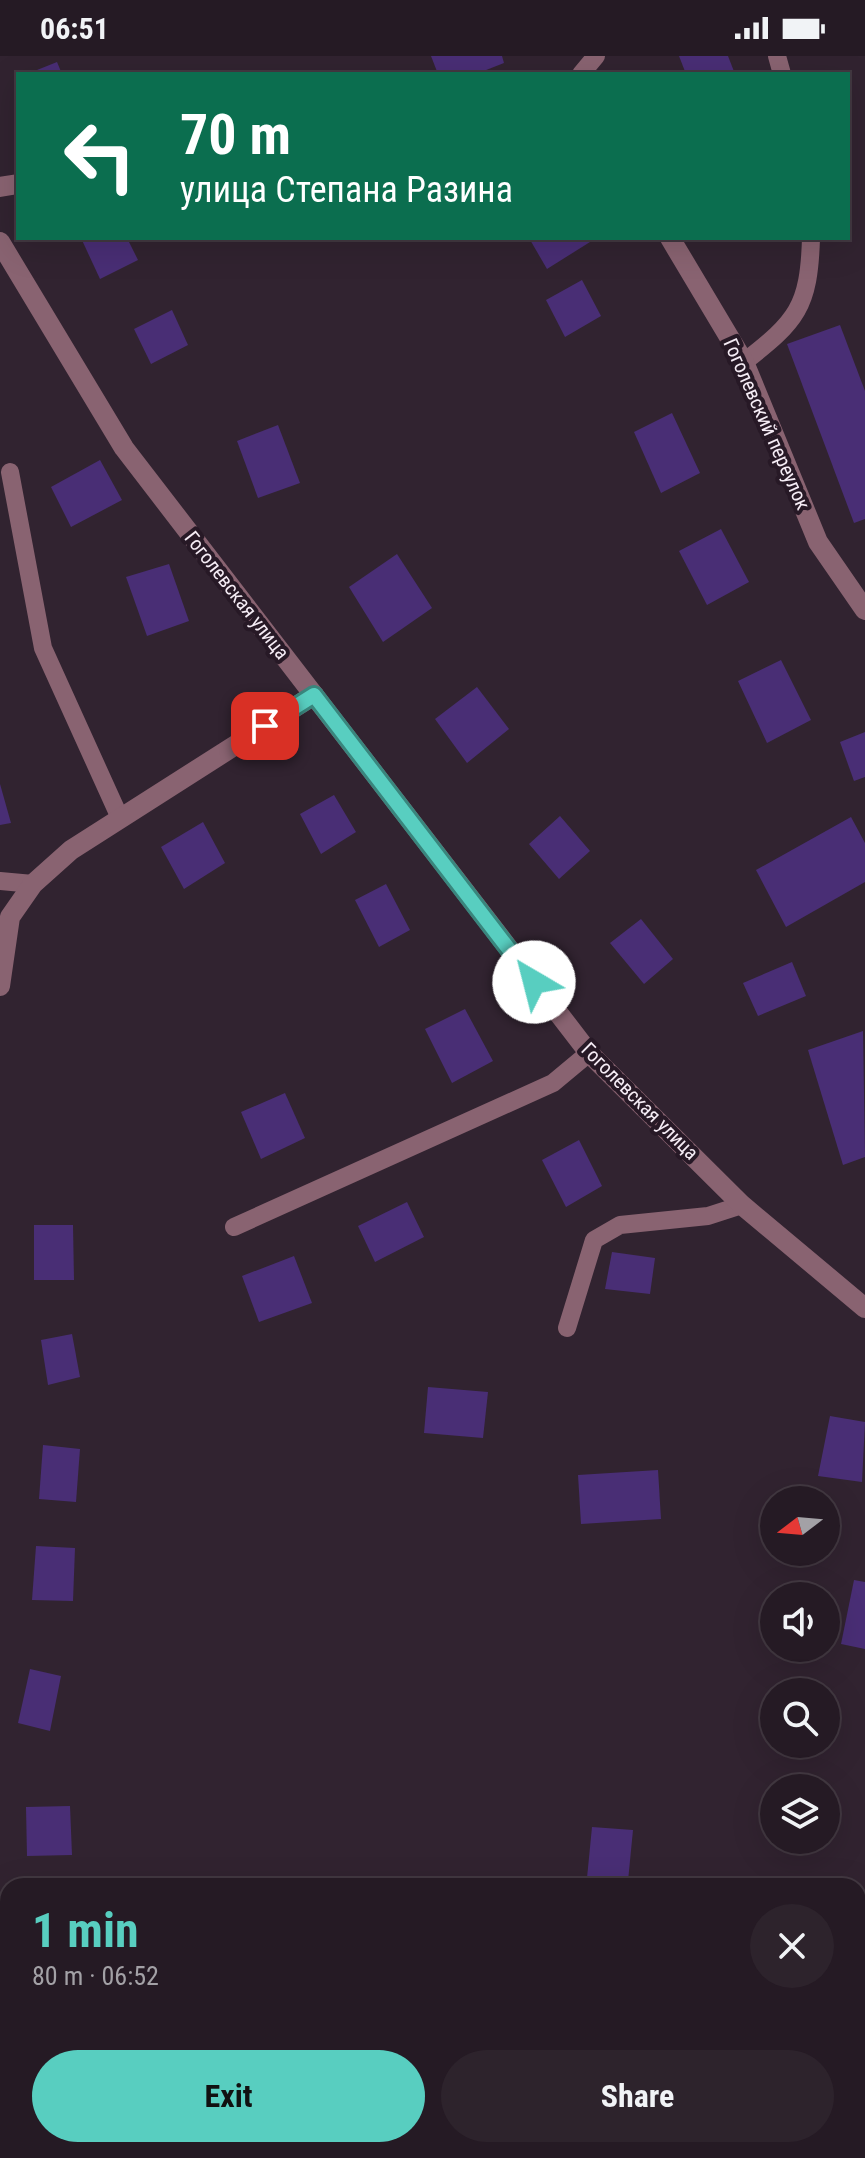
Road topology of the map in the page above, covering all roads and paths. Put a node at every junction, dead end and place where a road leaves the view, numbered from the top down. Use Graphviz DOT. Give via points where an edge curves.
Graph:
graph roads {
  1 [pos="596,56"];
  2 [pos="583,72"];
  3 [pos="671,240"];
  4 [pos="811,240"];
  5 [pos="0,242"];
  6 [pos="744,362"];
  7 [pos="10,472"];
  8 [pos="865,610"];
  9 [pos="314,695"];
  10 [pos="120,818"];
  11 [pos="0,881"];
  12 [pos="33,884"];
  13 [pos="0,986"];
  14 [pos="589,1053"];
  15 [pos="742,1205"];
  16 [pos="234,1227"];
  17 [pos="865,1308"];
  18 [pos="567,1328"];
  1 -- 2 [label="lane"];
  3 -- 6 [label="street, Гоголевский переулок"];
  4 -- 6 [label="lane" via="805,298 786,330"];
  5 -- 9 [label="street, Гоголевская улица" via="124,448"];
  6 -- 8 [label="street, Гоголевский переулок" via="818,542"];
  7 -- 10 [label="lane" via="43,648"];
  9 -- 10 [label="street"];
  9 -- 14 [label="street, Гоголевская улица"];
  10 -- 12 [label="street" via="71,850"];
  11 -- 12 [label="lane"];
  12 -- 13 [label="street" via="10,917"];
  14 -- 15 [label="street, Гоголевская улица"];
  14 -- 16 [label="lane" via="553,1083"];
  15 -- 17 [label="street, Гоголевская улица"];
  15 -- 18 [label="lane" via="708,1216 620,1225 594,1240"];
}
